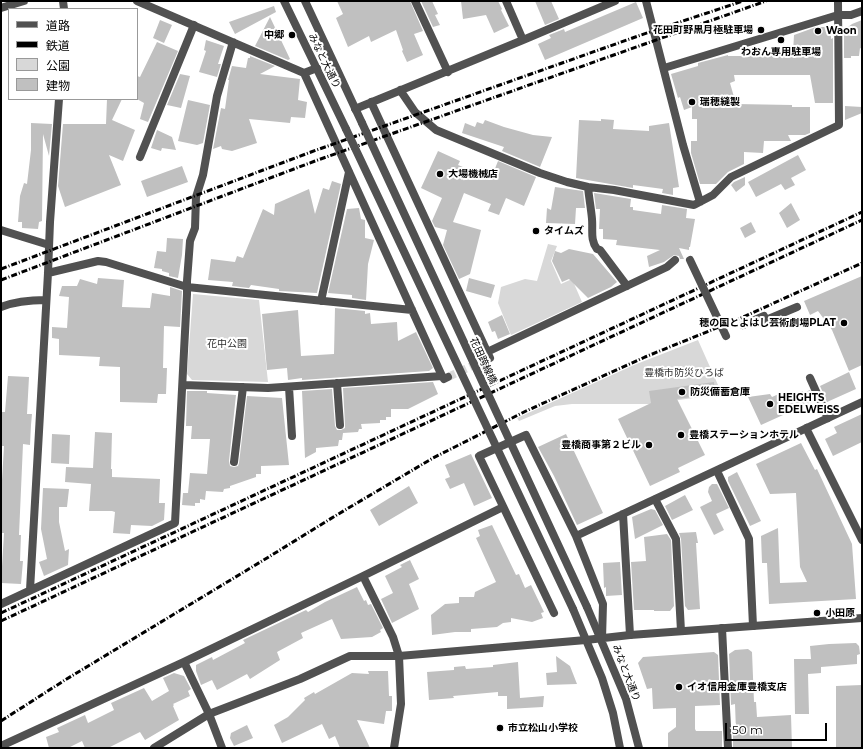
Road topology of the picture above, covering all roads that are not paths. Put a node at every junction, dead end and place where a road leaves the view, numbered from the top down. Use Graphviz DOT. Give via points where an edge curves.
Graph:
graph roads {
  1 [pos="24,1"];
  2 [pos="137,1"];
  3 [pos="284,1"];
  4 [pos="305,1"];
  5 [pos="415,1"];
  6 [pos="506,1"];
  7 [pos="615,1"];
  8 [pos="646,1"];
  9 [pos="838,1"];
  10 [pos="1,8"];
  11 [pos="862,11"];
  12 [pos="838,15"];
  13 [pos="194,25"];
  14 [pos="523,40"];
  15 [pos="233,42"];
  16 [pos="317,68"];
  17 [pos="664,68"];
  18 [pos="448,72"];
  19 [pos="304,73"];
  20 [pos="400,90"];
  21 [pos="59,100"];
  22 [pos="371,102"];
  23 [pos="355,109"];
  24 [pos="362,123"];
  25 [pos="140,157"];
  26 [pos="349,172"];
  27 [pos="588,187"];
  28 [pos="700,202"];
  29 [pos="1,230"];
  30 [pos="49,245"];
  31 [pos="675,260"];
  32 [pos="690,260"];
  33 [pos="48,273"];
  34 [pos="627,286"];
  35 [pos="187,287"];
  36 [pos="46,300"];
  37 [pos="321,302"];
  38 [pos="1,307"];
  39 [pos="797,307"];
  40 [pos="412,310"];
  41 [pos="743,326"];
  42 [pos="726,336"];
  43 [pos="810,378"];
  44 [pos="338,383"];
  45 [pos="183,385"];
  46 [pos="289,386"];
  47 [pos="243,387"];
  48 [pos="862,402"];
  49 [pos="828,418"];
  50 [pos="340,425"];
  51 [pos="806,428"];
  52 [pos="292,436"];
  53 [pos="234,462"];
  54 [pos="717,471"];
  55 [pos="656,499"];
  56 [pos="503,507"];
  57 [pos="623,514"];
  58 [pos="576,536"];
  59 [pos="862,540"];
  60 [pos="363,576"];
  61 [pos="30,590"];
  62 [pos="1,604"];
  63 [pos="587,607"];
  64 [pos="554,613"];
  65 [pos="862,618"];
  66 [pos="753,626"];
  67 [pos="722,628"];
  68 [pos="682,631"];
  69 [pos="630,635"];
  70 [pos="602,639"];
  71 [pos="586,640"];
  72 [pos="399,656"];
  73 [pos="184,662"];
  74 [pos="209,714"];
  75 [pos="1,746"];
  76 [pos="154,748"];
  77 [pos="222,748"];
  78 [pos="394,748"];
  79 [pos="620,748"];
  80 [pos="639,748"];
  81 [pos="728,748"];
  1 -- 10 [label="street"];
  2 -- 13 [label="street"];
  3 -- 16 [label="street, みなと大通り"];
  4 -- 23 [label="street, みなと大通り"];
  5 -- 18 [label="street"];
  6 -- 14 [label="street"];
  7 -- 14 [label="street"];
  8 -- 17 [label="street"];
  9 -- 12 [label="street"];
  11 -- 12 [label="street" via="851,15"];
  12 -- 17 [label="street"];
  12 -- 28 [label="street" via="839,125 731,177 712,195"];
  13 -- 15 [label="street"];
  13 -- 25 [label="street"];
  14 -- 18 [label="street"];
  15 -- 19 [label="street"];
  15 -- 35 [label="street" via="217,96 203,175 196,197 195,228 190,241"];
  16 -- 19 [label="street"];
  16 -- 71 [label="street, みなと大通り, bridge"];
  17 -- 28 [label="street"];
  18 -- 20 [label="street"];
  19 -- 26 [label="street"];
  20 -- 22 [label="street"];
  20 -- 27 [label="street" via="415,112 436,130 540,173"];
  21 -- 30 [label="street"];
  22 -- 23 [label="street"];
  22 -- 34 [label="street" via="487,356"];
  23 -- 24 [label="street, みなと大通り"];
  24 -- 63 [label="street, 花田跨線橋, bridge"];
  26 -- 37 [label="street"];
  26 -- 40 [label="street"];
  27 -- 28 [label="street" via="694,205"];
  27 -- 34 [label="street" via="594,246 600,250"];
  29 -- 30 [label="street"];
  30 -- 33 [label="street"];
  31 -- 34 [label="street"];
  32 -- 42 [label="street, bridge"];
  33 -- 35 [label="street" via="98,261"];
  33 -- 36 [label="street"];
  35 -- 37 [label="street"];
  35 -- 45 [label="street"];
  36 -- 38 [label="street" via="24,300"];
  36 -- 61 [label="street"];
  37 -- 40 [label="street"];
  39 -- 41 [label="street" via="766,320 764,316"];
  40 -- 44 [label="street" via="445,377"];
  43 -- 49 [label="street"];
  44 -- 46 [label="street"];
  44 -- 50 [label="street"];
  45 -- 47 [label="street"];
  45 -- 61 [label="street" via="175,524"];
  46 -- 47 [label="street"];
  46 -- 52 [label="street"];
  47 -- 53 [label="street"];
  48 -- 49 [label="street"];
  49 -- 51 [label="street"];
  51 -- 54 [label="street"];
  51 -- 59 [label="street"];
  54 -- 55 [label="street"];
  54 -- 66 [label="street" via="749,539"];
  55 -- 57 [label="street"];
  55 -- 68 [label="street" via="676,539"];
  56 -- 58 [label="street" via="479,456 526,435"];
  56 -- 60 [label="street"];
  56 -- 64 [label="street"];
  57 -- 58 [label="street"];
  57 -- 69 [label="street"];
  58 -- 70 [label="street" via="604,604"];
  60 -- 72 [label="street" via="393,637"];
  60 -- 73 [label="street"];
  61 -- 62 [label="street"];
  63 -- 70 [label="street, みなと大通り"];
  65 -- 66 [label="street"];
  66 -- 67 [label="street"];
  67 -- 68 [label="street"];
  67 -- 81 [label="street"];
  68 -- 69 [label="street"];
  69 -- 70 [label="street"];
  70 -- 71 [label="street"];
  70 -- 80 [label="street, みなと大通り" via="626,699"];
  71 -- 72 [label="street"];
  71 -- 79 [label="street" via="602,678"];
  72 -- 74 [label="street" via="350,656 300,679"];
  72 -- 78 [label="street" via="400,704"];
  73 -- 74 [label="street"];
  73 -- 75 [label="street"];
  74 -- 76 [label="street"];
  74 -- 77 [label="street"];
}
